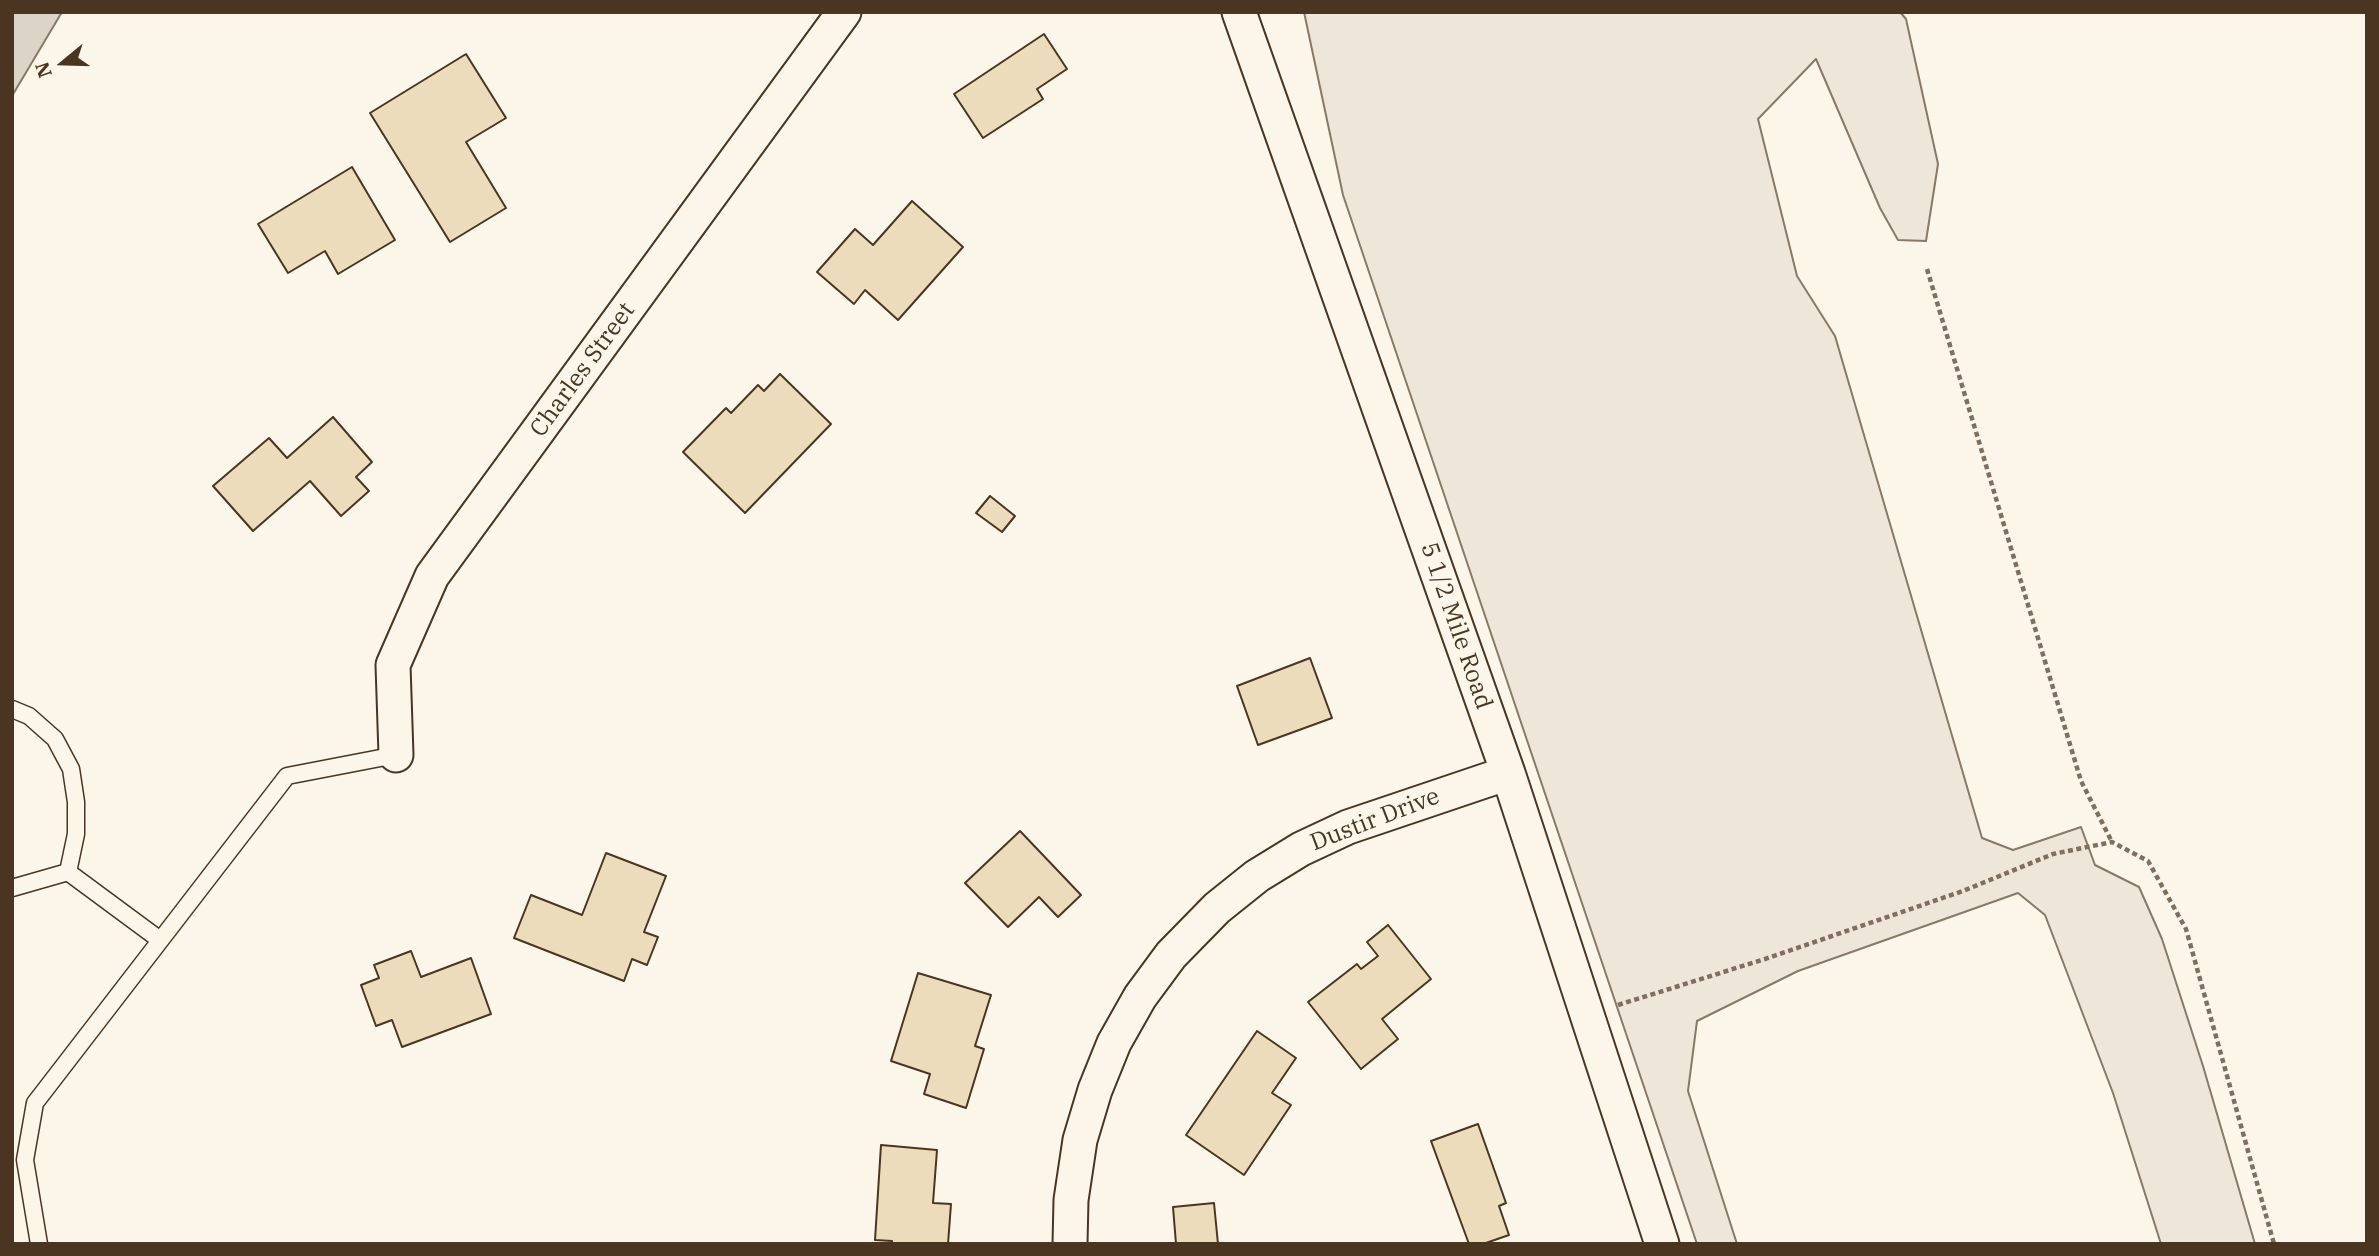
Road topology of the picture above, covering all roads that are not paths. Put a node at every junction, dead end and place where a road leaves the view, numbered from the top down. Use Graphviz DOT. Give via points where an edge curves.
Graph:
graph roads {
  1 [pos="844,12"];
  2 [pos="1240,12"];
  3 [pos="12,709"];
  4 [pos="396,755"];
  5 [pos="1508,773"];
  6 [pos="68,872"];
  7 [pos="12,888"];
  8 [pos="160,940"];
  9 [pos="39,1244"];
  10 [pos="1070,1244"];
  11 [pos="1662,1244"];
  1 -- 4 [label="street, Charles Street" via="432,576 393,665"];
  2 -- 5 [label="street, 5 1/2 Mile Road"];
  3 -- 6 [label="lane" via="29,716 55,739 71,769 76,834"];
  4 -- 8 [label="lane" via="287,776"];
  5 -- 10 [label="street, Dustir Drive" via="1373,817 1301,849 1216,908 1171,955 1114,1043 1095,1090 1078,1152"];
  5 -- 11 [label="street, 5 1/2 Mile Road"];
  6 -- 7 [label="lane"];
  6 -- 8 [label="lane"];
  8 -- 9 [label="lane" via="35,1103 25,1160"];
}
